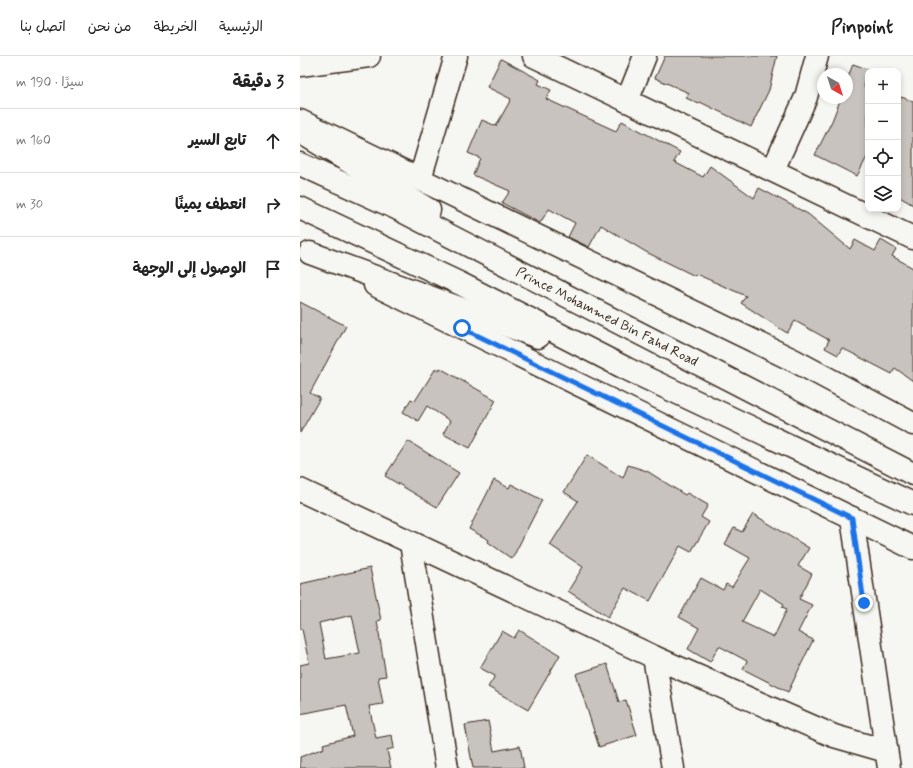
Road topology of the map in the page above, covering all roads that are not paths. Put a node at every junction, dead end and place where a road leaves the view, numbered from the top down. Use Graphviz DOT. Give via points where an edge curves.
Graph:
graph roads {
  1 [pos="369,56"];
  2 [pos="456,56"];
  3 [pos="534,56"];
  4 [pos="645,56"];
  5 [pos="817,56"];
  6 [pos="300,65"];
  7 [pos="627,101"];
  8 [pos="300,121"];
  9 [pos="300,132"];
  10 [pos="300,164"];
  11 [pos="773,170"];
  12 [pos="420,179"];
  13 [pos="300,208"];
  14 [pos="913,238"];
  15 [pos="305,251"];
  16 [pos="615,322"];
  17 [pos="627,369"];
  18 [pos="913,424"];
  19 [pos="913,474"];
  20 [pos="300,490"];
  21 [pos="913,504"];
  22 [pos="852,518"];
  23 [pos="411,543"];
  24 [pos="913,548"];
  25 [pos="654,657"];
  26 [pos="888,759"];
  27 [pos="447,768"];
  28 [pos="673,768"];
  1 -- 6 [label="main road"];
  2 -- 12 [label="main road"];
  3 -- 7 [label="main road"];
  4 -- 7 [label="main road"];
  5 -- 11 [label="main road" via="806,97"];
  7 -- 11 [label="main road"];
  8 -- 12 [label="main road"];
  9 -- 16 [label="main road"];
  10 -- 16 [label="main road, Prince Mohammed Bin Fahd Road" via="396,208"];
  11 -- 14 [label="main road"];
  12 -- 18 [label="main road" via="795,361"];
  13 -- 17 [label="main road" via="461,284"];
  15 -- 17 [label="main road"];
  15 -- 22 [label="main road"];
  16 -- 19 [label="main road, Prince Mohammed Bin Fahd Road"];
  17 -- 21 [label="main road"];
  20 -- 23 [label="main road"];
  22 -- 24 [label="main road"];
  22 -- 26 [label="main road"];
  23 -- 25 [label="main road"];
  23 -- 27 [label="main road"];
  25 -- 26 [label="main road"];
  25 -- 28 [label="main road"];
}
